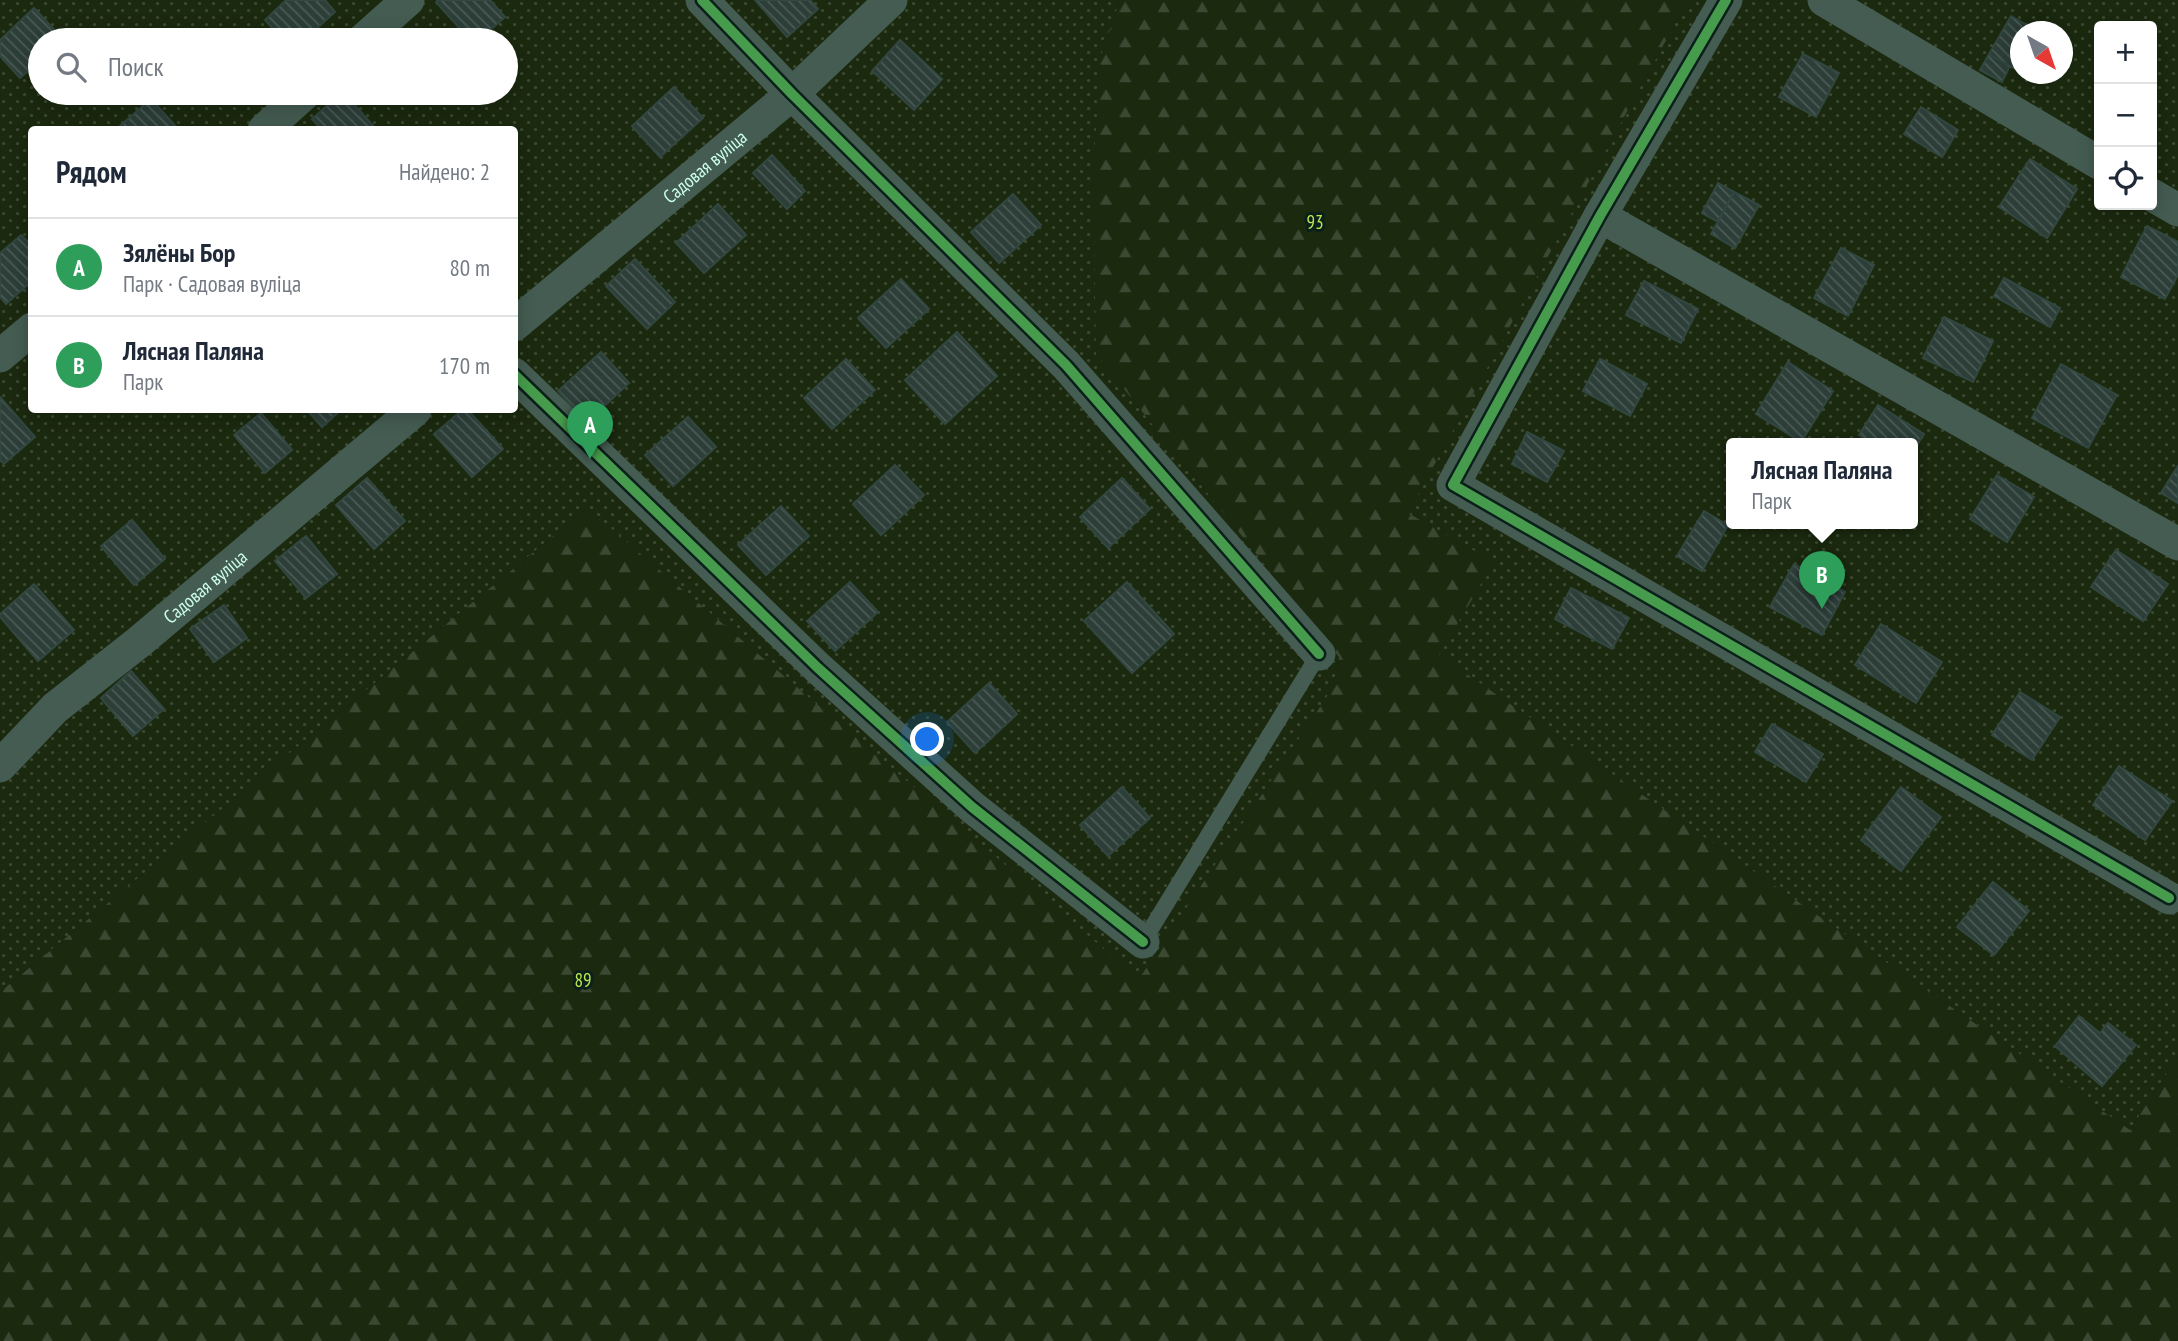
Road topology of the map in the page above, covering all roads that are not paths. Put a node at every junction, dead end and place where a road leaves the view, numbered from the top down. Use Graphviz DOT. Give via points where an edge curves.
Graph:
graph roads {
  1 [pos="408,0"];
  2 [pos="702,0"];
  3 [pos="891,0"];
  4 [pos="1726,0"];
  5 [pos="1824,0"];
  6 [pos="376,28"];
  7 [pos="792,94"];
  8 [pos="292,105"];
  9 [pos="268,126"];
  10 [pos="2094,160"];
  11 [pos="2157,198"];
  12 [pos="2178,210"];
  13 [pos="1600,216"];
  14 [pos="518,322"];
  15 [pos="28,332"];
  16 [pos="0,356"];
  17 [pos="518,378"];
  18 [pos="411,413"];
  19 [pos="2178,544"];
  20 [pos="1319,654"];
  21 [pos="0,766"];
  22 [pos="2174,891"];
  23 [pos="1143,942"];
  1 -- 6 [label="street"];
  2 -- 7 [label="street"];
  3 -- 7 [label="street, Садовая вуліца"];
  4 -- 13 [label="street"];
  5 -- 10 [label="street"];
  7 -- 14 [label="street, Садовая вуліца"];
  7 -- 20 [label="street" via="1066,365"];
  8 -- 9 [label="street"];
  11 -- 12 [label="street"];
  13 -- 19 [label="street"];
  13 -- 22 [label="street" via="1453,485"];
  15 -- 16 [label="street"];
  17 -- 23 [label="street" via="838,687 972,807"];
  18 -- 21 [label="street, Садовая вуліца" via="55,708"];
  20 -- 23 [label="lane"];
}
